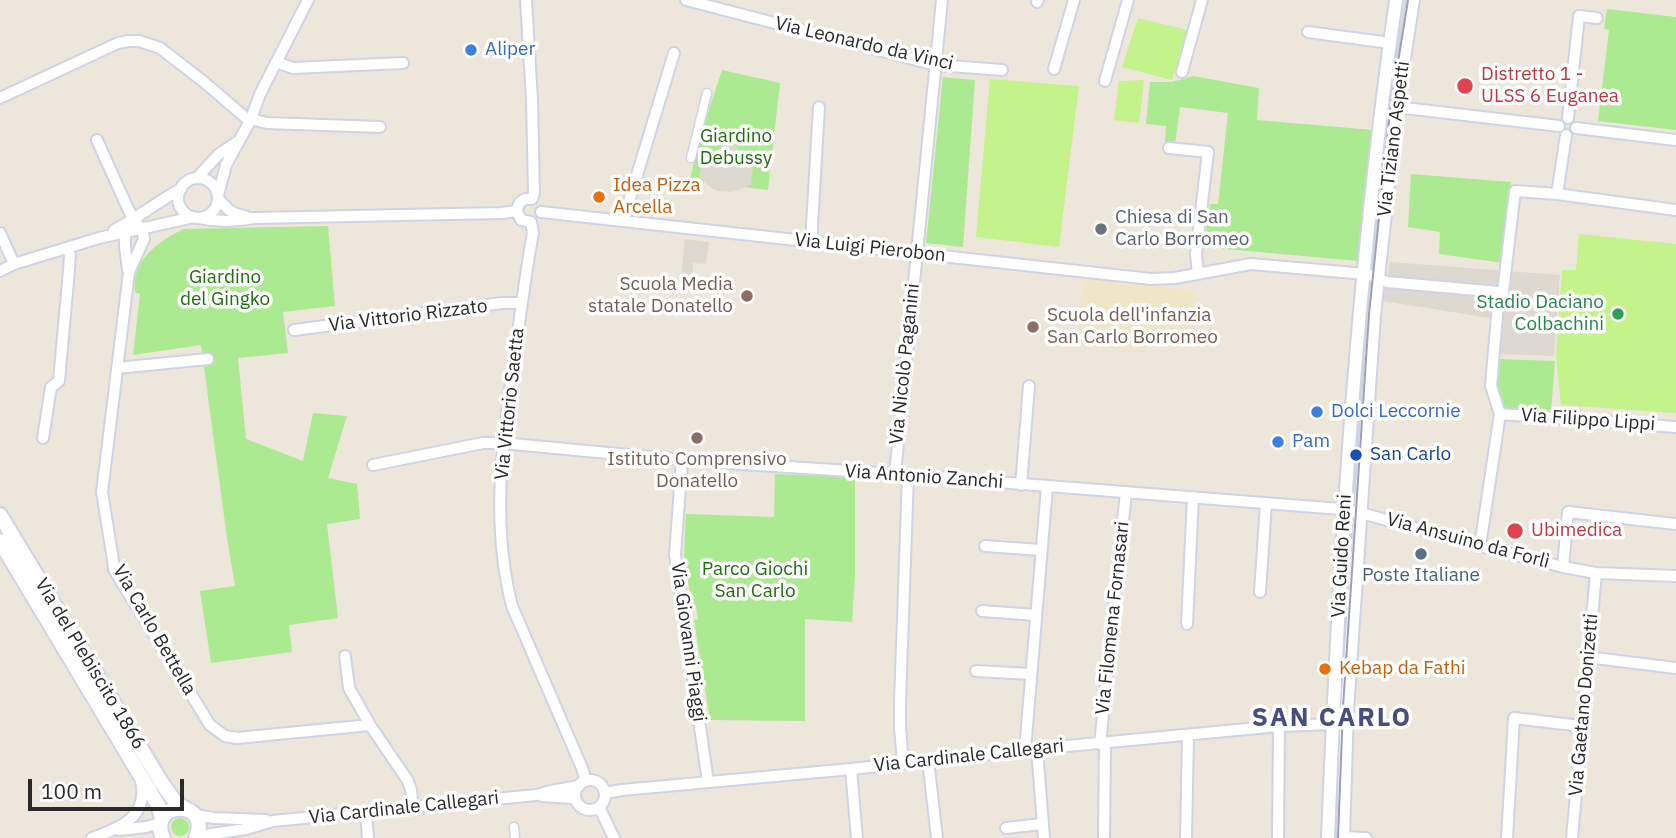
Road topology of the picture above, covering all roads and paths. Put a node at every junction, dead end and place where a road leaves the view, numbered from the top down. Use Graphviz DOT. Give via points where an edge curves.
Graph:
graph roads {
  1 [pos="308,0"];
  2 [pos="526,0"];
  3 [pos="687,0"];
  4 [pos="942,0"];
  5 [pos="1074,0"];
  6 [pos="1128,0"];
  7 [pos="1202,0"];
  8 [pos="1396,0"];
  9 [pos="1413,0"];
  10 [pos="1597,18"];
  11 [pos="1308,32"];
  12 [pos="1390,43"];
  13 [pos="674,53"];
  14 [pos="276,62"];
  15 [pos="403,63"];
  16 [pos="936,65"];
  17 [pos="1054,69"];
  18 [pos="1002,71"];
  19 [pos="1182,72"];
  20 [pos="1105,81"];
  21 [pos="707,93"];
  22 [pos="0,98"];
  23 [pos="819,107"];
  24 [pos="1396,107"];
  25 [pos="1569,118"];
  26 [pos="251,119"];
  27 [pos="380,127"];
  28 [pos="1576,128"];
  29 [pos="1562,131"];
  30 [pos="97,140"];
  31 [pos="239,140"];
  32 [pos="1676,140"];
  33 [pos="1169,148"];
  34 [pos="691,158"];
  35 [pos="197,178"];
  36 [pos="181,189"];
  37 [pos="1557,194"];
  38 [pos="218,196"];
  39 [pos="532,199"];
  40 [pos="1676,210"];
  41 [pos="517,211"];
  42 [pos="541,212"];
  43 [pos="197,217"];
  44 [pos="253,218"];
  45 [pos="622,220"];
  46 [pos="531,222"];
  47 [pos="131,226"];
  48 [pos="0,233"];
  49 [pos="812,242"];
  50 [pos="67,248"];
  51 [pos="916,253"];
  52 [pos="14,264"];
  53 [pos="0,271"];
  54 [pos="128,272"];
  55 [pos="1198,274"];
  56 [pos="1370,276"];
  57 [pos="1503,292"];
  58 [pos="522,303"];
  59 [pos="294,330"];
  60 [pos="208,359"];
  61 [pos="117,368"];
  62 [pos="1029,386"];
  63 [pos="1500,414"];
  64 [pos="1676,427"];
  65 [pos="43,438"];
  66 [pos="502,443"];
  67 [pos="682,460"];
  68 [pos="373,466"];
  69 [pos="895,474"];
  70 [pos="908,475"];
  71 [pos="1021,485"];
  72 [pos="1047,487"];
  73 [pos="1126,492"];
  74 [pos="1193,497"];
  75 [pos="1266,503"];
  76 [pos="1345,510"];
  77 [pos="1360,513"];
  78 [pos="0,515"];
  79 [pos="1676,524"];
  80 [pos="0,541"];
  81 [pos="985,546"];
  82 [pos="1480,546"];
  83 [pos="1041,550"];
  84 [pos="1563,567"];
  85 [pos="1596,573"];
  86 [pos="1676,576"];
  87 [pos="1260,592"];
  88 [pos="982,611"];
  89 [pos="1036,615"];
  90 [pos="1187,624"];
  91 [pos="345,656"];
  92 [pos="1587,657"];
  93 [pos="1676,668"];
  94 [pos="976,671"];
  95 [pos="1031,674"];
  96 [pos="1333,724"];
  97 [pos="370,725"];
  98 [pos="1279,726"];
  99 [pos="1581,726"];
  100 [pos="1188,735"];
  101 [pos="1102,743"];
  102 [pos="1037,749"];
  103 [pos="1025,750"];
  104 [pos="928,760"];
  105 [pos="903,763"];
  106 [pos="851,769"];
  107 [pos="140,774"];
  108 [pos="708,782"];
  109 [pos="582,784"];
  110 [pos="605,793"];
  111 [pos="536,795"];
  112 [pos="576,800"];
  113 [pos="414,807"];
  114 [pos="599,807"];
  115 [pos="366,811"];
  116 [pos="190,812"];
  117 [pos="162,820"];
  118 [pos="273,821"];
  119 [pos="1042,824"];
  120 [pos="514,827"];
  121 [pos="1006,828"];
  122 [pos="246,829"];
  123 [pos="112,831"];
  124 [pos="197,837"];
  125 [pos="92,838"];
  126 [pos="163,838"];
  127 [pos="236,838"];
  128 [pos="368,838"];
  129 [pos="515,838"];
  130 [pos="614,838"];
  131 [pos="856,838"];
  132 [pos="937,838"];
  133 [pos="1044,838"];
  134 [pos="1104,838"];
  135 [pos="1186,838"];
  136 [pos="1278,838"];
  137 [pos="1328,838"];
  138 [pos="1343,838"];
  139 [pos="1366,838"];
  140 [pos="1507,838"];
  141 [pos="1572,838"];
  1 -- 14 [label="street"];
  2 -- 39 [label="street" via="534,149"];
  3 -- 16 [label="street, Via Leonardo da Vinci"];
  4 -- 16 [label="street, Via Nicolò Paganini"];
  5 -- 17 [label="street"];
  6 -- 20 [label="street"];
  7 -- 19 [label="street"];
  8 -- 12 [label="street, Via Tiziano Aspetti"];
  9 -- 24 [label="street, Via Tiziano Aspetti"];
  10 -- 25 [label="street" via="1579,16"];
  11 -- 12 [label="street"];
  12 -- 56 [label="street, Via Tiziano Aspetti" via="1381,101"];
  13 -- 45 [label="street"];
  14 -- 15 [label="street" via="293,68"];
  14 -- 26 [label="street"];
  16 -- 18 [label="street, Via Leonardo da Vinci"];
  16 -- 51 [label="street, Via Nicolò Paganini"];
  21 -- 34 [label="street"];
  22 -- 26 [label="street" via="118,43 139,41 160,48"];
  23 -- 49 [label="street"];
  24 -- 29 [label="street"];
  24 -- 56 [label="street, Via Tiziano Aspetti"];
  25 -- 28 [label="street"];
  25 -- 29 [label="street" via="1563,119"];
  26 -- 27 [label="street"];
  26 -- 31 [label="street"];
  28 -- 29 [label="street" via="1574,133"];
  28 -- 32 [label="street"];
  29 -- 37 [label="street"];
  30 -- 47 [label="street"];
  31 -- 35 [label="street"];
  31 -- 38 [label="street"];
  33 -- 55 [label="street" via="1208,152 1196,254"];
  35 -- 36 [label="street"];
  35 -- 38 [label="street" via="212,184"];
  36 -- 43 [label="street" via="182,209"];
  36 -- 47 [label="street"];
  37 -- 40 [label="street"];
  37 -- 57 [label="street" via="1515,191"];
  38 -- 43 [label="street" via="211,213"];
  38 -- 44 [label="street" via="227,210"];
  39 -- 41 [label="street" via="520,203"];
  39 -- 42 [label="street"];
  41 -- 44 [label="street"];
  41 -- 46 [label="street" via="521,220"];
  42 -- 45 [label="street, Via Luigi Pierobon"];
  42 -- 46 [label="street"];
  43 -- 44 [label="street" via="213,221"];
  43 -- 47 [label="street"];
  45 -- 49 [label="street, Via Luigi Pierobon"];
  46 -- 58 [label="street, Via Vittorio Saetta"];
  47 -- 50 [label="street"];
  47 -- 54 [label="street, Via Carlo Bettella" via="124,247"];
  47 -- 54 [label="street, Via Carlo Bettella" via="143,233 144,239"];
  48 -- 52 [label="street"];
  49 -- 51 [label="street, Via Luigi Pierobon"];
  50 -- 52 [label="street"];
  50 -- 65 [label="street" via="58,381 51,387"];
  51 -- 55 [label="street, Via Luigi Pierobon" via="1151,279"];
  51 -- 69 [label="street, Via Nicolò Paganini"];
  52 -- 53 [label="street"];
  54 -- 61 [label="street, Via Carlo Bettella"];
  55 -- 56 [label="street, Via Luigi Pierobon" via="1251,264"];
  56 -- 63 [label="street, Via Filippo Lippi" via="1387,282 1499,292 1491,386"];
  56 -- 76 [label="street, Via Guido Reni" via="1352,397"];
  56 -- 77 [label="street, Via Guido Reni"];
  58 -- 59 [label="street, Via Vittorio Rizzato"];
  58 -- 66 [label="street, Via Vittorio Saetta"];
  60 -- 61 [label="street"];
  61 -- 97 [label="street, Via Carlo Bettella" via="102,492 114,569 211,725 225,736 237,738"];
  62 -- 71 [label="street"];
  63 -- 64 [label="street, Via Filippo Lippi"];
  63 -- 82 [label="street, Via Filippo Lippi"];
  66 -- 67 [label="street, Via Antonio Zanchi"];
  66 -- 68 [label="street, Via Antonio Zanchi"];
  66 -- 109 [label="street, Via Vittorio Saetta" via="501,541 507,585 582,768"];
  67 -- 69 [label="street, Via Antonio Zanchi"];
  67 -- 108 [label="street, Via Giovanni Piaggi" via="675,555"];
  69 -- 70 [label="street, Via Antonio Zanchi"];
  70 -- 71 [label="street, Via Antonio Zanchi"];
  70 -- 105 [label="street" via="900,702"];
  71 -- 72 [label="street, Via Antonio Zanchi"];
  72 -- 73 [label="street, Via Antonio Zanchi"];
  72 -- 83 [label="street"];
  73 -- 74 [label="street, Via Antonio Zanchi"];
  73 -- 101 [label="street, Via Filomena Fornasari"];
  74 -- 75 [label="street, Via Antonio Zanchi"];
  74 -- 90 [label="street"];
  75 -- 76 [label="street, Via Antonio Zanchi"];
  75 -- 87 [label="street"];
  76 -- 77 [label="street, Via Ansuino da Forlì"];
  76 -- 96 [label="street, Via Guido Reni"];
  77 -- 82 [label="street, Via Ansuino da Forlì"];
  77 -- 138 [label="street, Via Guido Reni"];
  78 -- 116 [label="main road, Via del Plebiscito 1866" via="161,782 176,803"];
  79 -- 84 [label="street" via="1568,512"];
  80 -- 107 [label="main road, Via del Plebiscito 1866"];
  81 -- 83 [label="street"];
  82 -- 84 [label="street, Via Ansuino da Forlì"];
  83 -- 89 [label="street"];
  84 -- 85 [label="street, Via Ansuino da Forlì"];
  85 -- 86 [label="street, Via Ansuino da Forlì"];
  85 -- 92 [label="street, Via Gaetano Donizetti"];
  88 -- 89 [label="street"];
  89 -- 95 [label="street"];
  91 -- 97 [label="street" via="349,688"];
  92 -- 93 [label="street"];
  92 -- 99 [label="street, Via Gaetano Donizetti"];
  94 -- 95 [label="street"];
  95 -- 103 [label="street"];
  96 -- 98 [label="street, Via Cardinale Callegari"];
  96 -- 137 [label="street, Via Guido Reni"];
  97 -- 113 [label="street" via="408,781"];
  98 -- 100 [label="street, Via Cardinale Callegari"];
  98 -- 136 [label="street"];
  99 -- 140 [label="street" via="1514,718"];
  99 -- 141 [label="street, Via Gaetano Donizetti"];
  100 -- 101 [label="street, Via Cardinale Callegari"];
  100 -- 135 [label="street"];
  101 -- 102 [label="street, Via Cardinale Callegari"];
  101 -- 134 [label="street, Via Filomena Fornasari"];
  102 -- 103 [label="street, Via Cardinale Callegari"];
  102 -- 119 [label="street"];
  103 -- 104 [label="street, Via Cardinale Callegari"];
  104 -- 105 [label="street, Via Cardinale Callegari"];
  104 -- 132 [label="street"];
  105 -- 106 [label="street, Via Cardinale Callegari"];
  106 -- 108 [label="street, Via Cardinale Callegari"];
  106 -- 131 [label="street"];
  107 -- 117 [label="main road, Via del Plebiscito 1866"];
  107 -- 123 [label="street" via="138,810 129,822"];
  108 -- 110 [label="street, Via Cardinale Callegari"];
  109 -- 110 [label="street" via="594,781"];
  109 -- 111 [label="street, Via Cardinale Callegari"];
  109 -- 112 [label="street"];
  110 -- 114 [label="street"];
  111 -- 112 [label="street, Via Cardinale Callegari"];
  111 -- 113 [label="street, Via Cardinale Callegari"];
  112 -- 114 [label="street, Via Cardinale Callegari" via="586,810"];
  113 -- 115 [label="street, Via Cardinale Callegari"];
  114 -- 130 [label="street"];
  115 -- 118 [label="street, Via Cardinale Callegari"];
  115 -- 128 [label="street"];
  116 -- 117 [label="main road" via="172,809"];
  116 -- 118 [label="street, Via Cardinale Callegari"];
  116 -- 124 [label="main road" via="199,825"];
  117 -- 123 [label="street"];
  117 -- 126 [label="main road, Via del Plebiscito 1866"];
  118 -- 122 [label="street, Via Cardinale Callegari"];
  119 -- 121 [label="street"];
  119 -- 133 [label="street"];
  120 -- 129 [label="street"];
  122 -- 124 [label="street, Via Cardinale Callegari"];
  122 -- 127 [label="street, Via Cardinale Callegari"];
  123 -- 125 [label="street"];
  138 -- 139 [label="street"];
}
